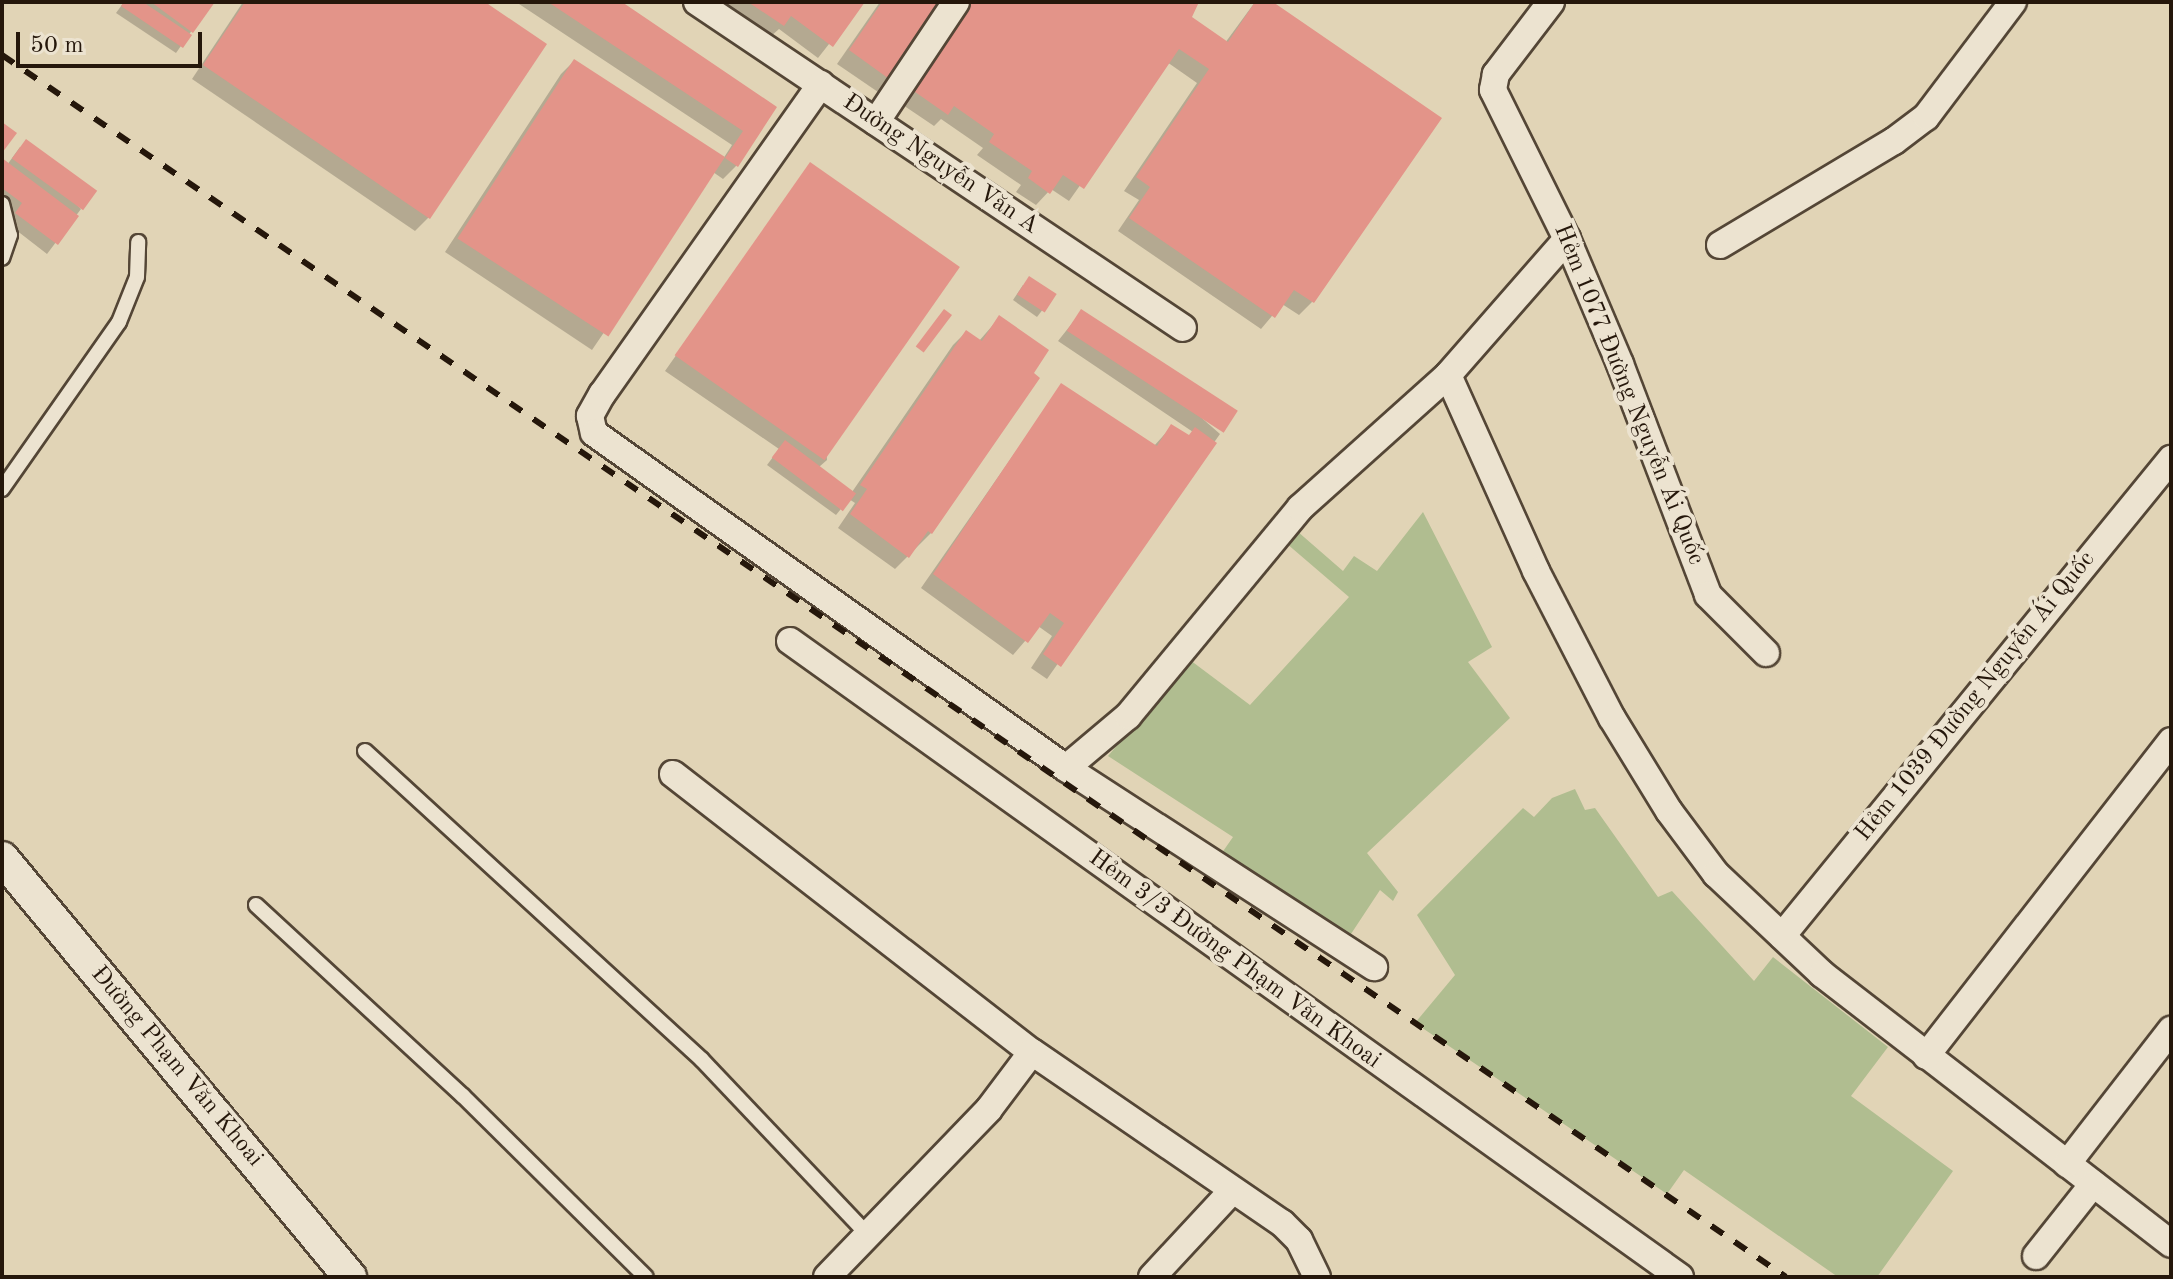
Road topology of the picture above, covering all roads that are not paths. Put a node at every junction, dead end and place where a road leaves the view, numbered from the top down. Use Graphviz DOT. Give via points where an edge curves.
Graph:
graph roads {
  1 [pos="697,2"];
  2 [pos="956,2"];
  3 [pos="1551,2"];
  4 [pos="2013,2"];
  5 [pos="821,84"];
  6 [pos="876,122"];
  7 [pos="2,204"];
  8 [pos="1567,239"];
  9 [pos="138,242"];
  10 [pos="1720,245"];
  11 [pos="2,258"];
  12 [pos="1183,328"];
  13 [pos="1448,375"];
  14 [pos="2171,459"];
  15 [pos="2,489"];
  16 [pos="790,641"];
  17 [pos="1766,653"];
  18 [pos="2171,741"];
  19 [pos="365,751"];
  20 [pos="1066,768"];
  21 [pos="673,774"];
  22 [pos="2,858"];
  23 [pos="256,905"];
  24 [pos="1782,936"];
  25 [pos="1374,967"];
  26 [pos="2171,1030"];
  27 [pos="1032,1052"];
  28 [pos="1926,1056"];
  29 [pos="2067,1164"];
  30 [pos="2093,1184"];
  31 [pos="1231,1192"];
  32 [pos="869,1236"];
  33 [pos="2171,1244"];
  34 [pos="2036,1256"];
  35 [pos="350,1277"];
  36 [pos="646,1277"];
  37 [pos="827,1277"];
  38 [pos="1152,1277"];
  39 [pos="1317,1277"];
  40 [pos="1680,1277"];
  1 -- 5 [label="street, Đường Nguyễn Văn A"];
  2 -- 6 [label="street"];
  3 -- 8 [label="street, Hẻm 1077 Đường Nguyễn Ái Quốc" via="1496,74 1493,90"];
  4 -- 10 [label="street" via="1926,117"];
  5 -- 6 [label="street, Đường Nguyễn Văn A"];
  5 -- 20 [label="street" via="602,394 590,416 594,433"];
  6 -- 12 [label="street, Đường Nguyễn Văn A"];
  7 -- 11 [label="lane" via="10,235"];
  8 -- 13 [label="street"];
  8 -- 17 [label="street, Hẻm 1077 Đường Nguyễn Ái Quốc" via="1708,595"];
  9 -- 15 [label="lane" via="137,277 119,322"];
  13 -- 20 [label="street" via="1300,508 1128,716"];
  13 -- 24 [label="street" via="1536,571 1612,718 1669,811 1716,874"];
  14 -- 24 [label="street, Hẻm 1039 Đường Nguyễn Ái Quốc"];
  16 -- 40 [label="street, Hẻm 3/3 Đường Phạm Văn Khoai"];
  18 -- 28 [label="street"];
  19 -- 32 [label="lane" via="702,1060"];
  20 -- 25 [label="street"];
  21 -- 27 [label="street"];
  22 -- 35 [label="street, Đường Phạm Văn Khoai"];
  23 -- 36 [label="lane" via="463,1096"];
  24 -- 28 [label="street"];
  26 -- 29 [label="street"];
  27 -- 31 [label="street"];
  27 -- 32 [label="street" via="989,1109"];
  28 -- 29 [label="street"];
  29 -- 30 [label="street"];
  30 -- 33 [label="street"];
  30 -- 34 [label="street"];
  31 -- 38 [label="street"];
  31 -- 39 [label="street" via="1299,1240"];
  32 -- 37 [label="street"];
}
